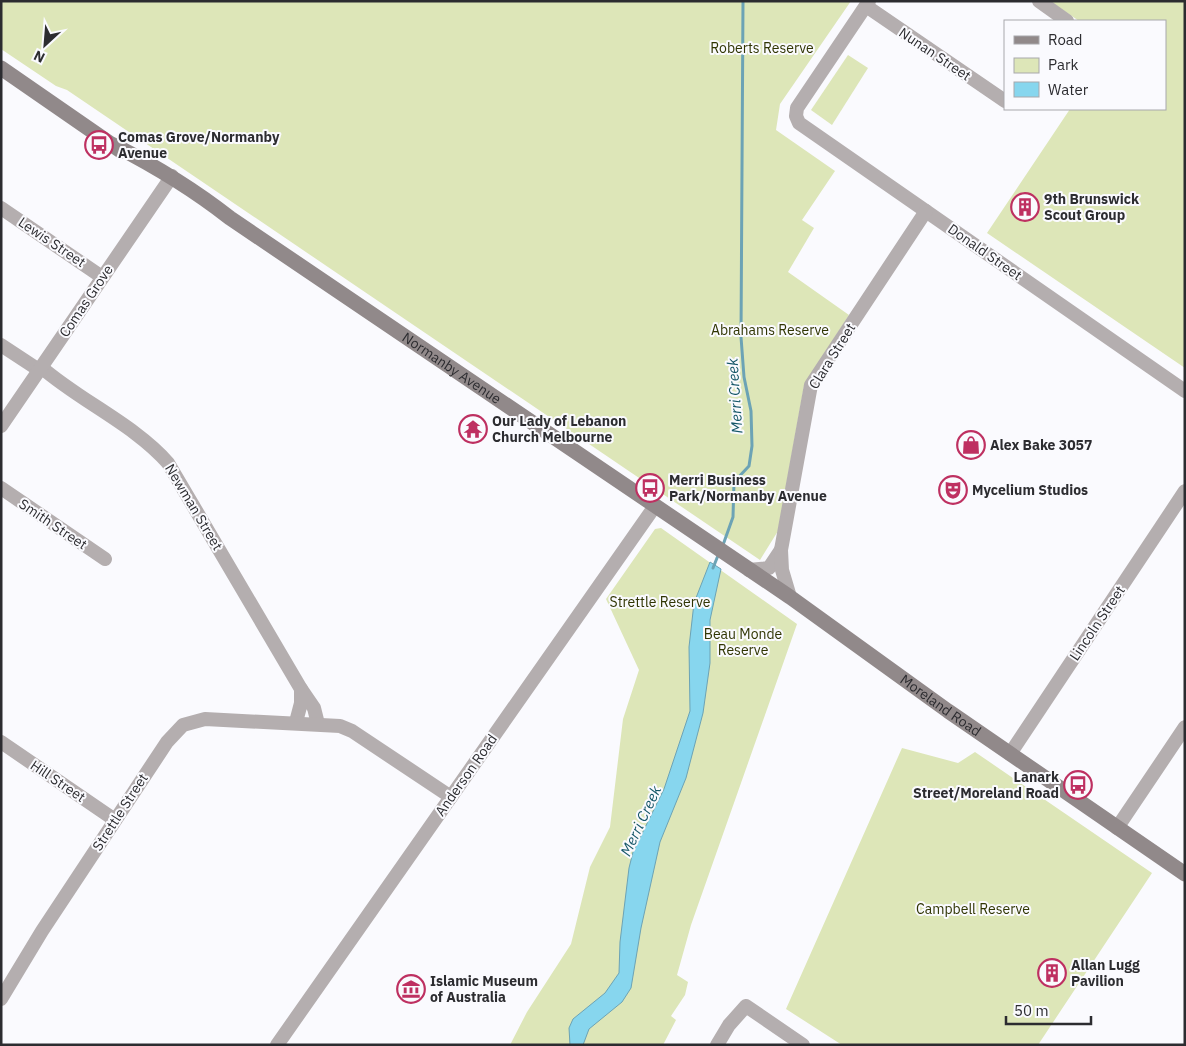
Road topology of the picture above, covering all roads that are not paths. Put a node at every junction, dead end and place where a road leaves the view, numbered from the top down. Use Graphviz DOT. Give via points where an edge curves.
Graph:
graph roads {
  1 [pos="1039,1"];
  2 [pos="868,4"];
  3 [pos="1067,20"];
  4 [pos="1,68"];
  5 [pos="1004,101"];
  6 [pos="169,180"];
  7 [pos="1,208"];
  8 [pos="926,211"];
  9 [pos="102,277"];
  10 [pos="1,345"];
  11 [pos="40,369"];
  12 [pos="1185,391"];
  13 [pos="1,426"];
  14 [pos="1,488"];
  15 [pos="1185,491"];
  16 [pos="655,506"];
  17 [pos="698,536"];
  18 [pos="781,550"];
  19 [pos="105,559"];
  20 [pos="747,568"];
  21 [pos="790,597"];
  22 [pos="300,689"];
  23 [pos="296,722"];
  24 [pos="318,724"];
  25 [pos="1185,727"];
  26 [pos="1,742"];
  27 [pos="1010,754"];
  28 [pos="451,797"];
  29 [pos="115,820"];
  30 [pos="1117,828"];
  31 [pos="1185,874"];
  32 [pos="13,976"];
  33 [pos="1,987"];
  34 [pos="1,999"];
  35 [pos="276,1045"];
  36 [pos="717,1045"];
  37 [pos="803,1045"];
  1 -- 3 [label="street"];
  2 -- 5 [label="street, Nunan Street"];
  2 -- 8 [label="street, Donald Street" via="797,108 796,116 803,127"];
  4 -- 6 [label="main road, Normanby Avenue"];
  6 -- 9 [label="street, Comas Grove"];
  6 -- 16 [label="main road, Normanby Avenue"];
  7 -- 9 [label="street, Lewis Street"];
  8 -- 12 [label="street, Donald Street"];
  8 -- 18 [label="street, Clara Street" via="811,385"];
  9 -- 11 [label="street, Comas Grove"];
  10 -- 11 [label="street, Newman Street"];
  11 -- 13 [label="street, Comas Grove"];
  11 -- 22 [label="street, Newman Street" via="145,442 168,463"];
  14 -- 19 [label="street, Smith Street"];
  15 -- 27 [label="street, Lincoln Street"];
  16 -- 17 [label="main road, Normanby Avenue"];
  16 -- 28 [label="street, Anderson Road"];
  17 -- 20 [label="main road, Moreland Road"];
  18 -- 20 [label="street, Clara Street" via="769,568"];
  18 -- 21 [label="street, Clara Street" via="782,570"];
  20 -- 21 [label="main road, Moreland Road"];
  21 -- 27 [label="main road, Moreland Road"];
  22 -- 23 [label="street" via="301,703"];
  22 -- 24 [label="street, Newman Street" via="314,708"];
  23 -- 24 [label="street"];
  23 -- 29 [label="street, Strettle Street" via="205,719 183,725 167,742"];
  24 -- 28 [label="street" via="352,730"];
  25 -- 30 [label="street"];
  26 -- 29 [label="street, Hill Street"];
  27 -- 30 [label="main road, Moreland Road"];
  28 -- 35 [label="street, Anderson Road"];
  29 -- 32 [label="street, Strettle Street"];
  30 -- 31 [label="main road, Moreland Road"];
  32 -- 33 [label="street"];
  32 -- 34 [label="street, Strettle Street"];
  36 -- 37 [label="street" via="746,1006"];
}
